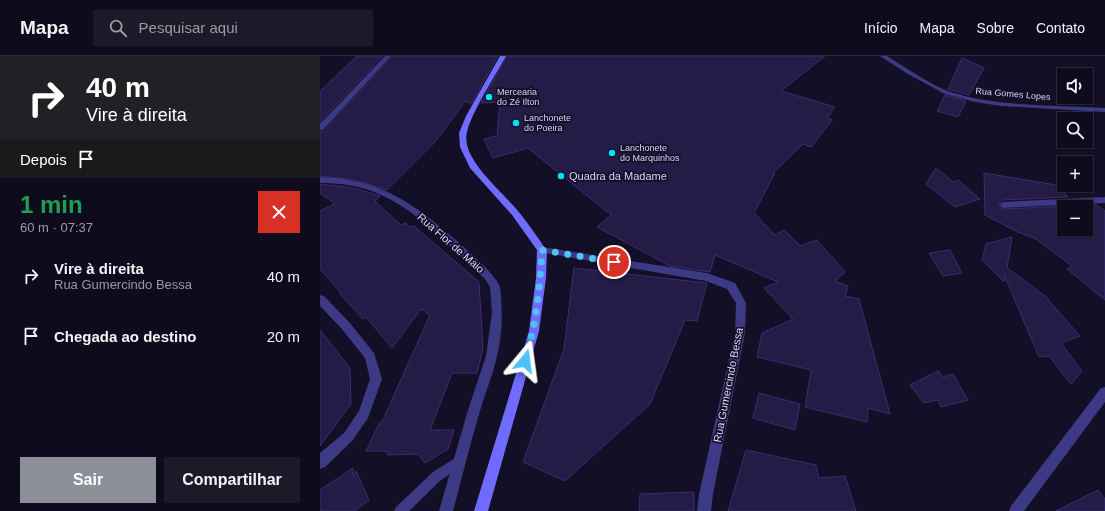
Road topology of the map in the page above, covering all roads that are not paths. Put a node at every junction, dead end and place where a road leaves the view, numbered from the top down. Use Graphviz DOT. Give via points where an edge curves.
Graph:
graph roads {
  1 [pos="388,56"];
  2 [pos="503,56"];
  3 [pos="883,56"];
  4 [pos="1105,110"];
  5 [pos="320,128"];
  6 [pos="320,180"];
  7 [pos="1105,200"];
  8 [pos="1003,205"];
  9 [pos="542,250"];
  10 [pos="320,299"];
  11 [pos="1105,392"];
  12 [pos="460,460"];
  13 [pos="320,462"];
  14 [pos="400,511"];
  15 [pos="446,511"];
  16 [pos="481,511"];
  17 [pos="704,511"];
  18 [pos="1016,511"];
  1 -- 5 [label="street"];
  2 -- 9 [label="street" via="470,116 463,133 464,147 473,166 515,213"];
  3 -- 4 [label="street, Rua Gomes Lopes" via="948,93 977,101"];
  6 -- 12 [label="street, Rua Flor de Maio" via="368,187 383,192 419,214 488,276 495,287 497,312 492,356"];
  7 -- 8 [label="street"];
  9 -- 16 [label="street" via="534,331"];
  9 -- 17 [label="street, Rua Gumercindo Bessa" via="707,277 731,286 741,303 740,333"];
  10 -- 13 [label="street" via="346,325 370,356 376,379 364,414 348,436"];
  11 -- 18 [label="street"];
  12 -- 14 [label="lane" via="437,476"];
  12 -- 15 [label="street, Rua Flor de Maio"];
}
